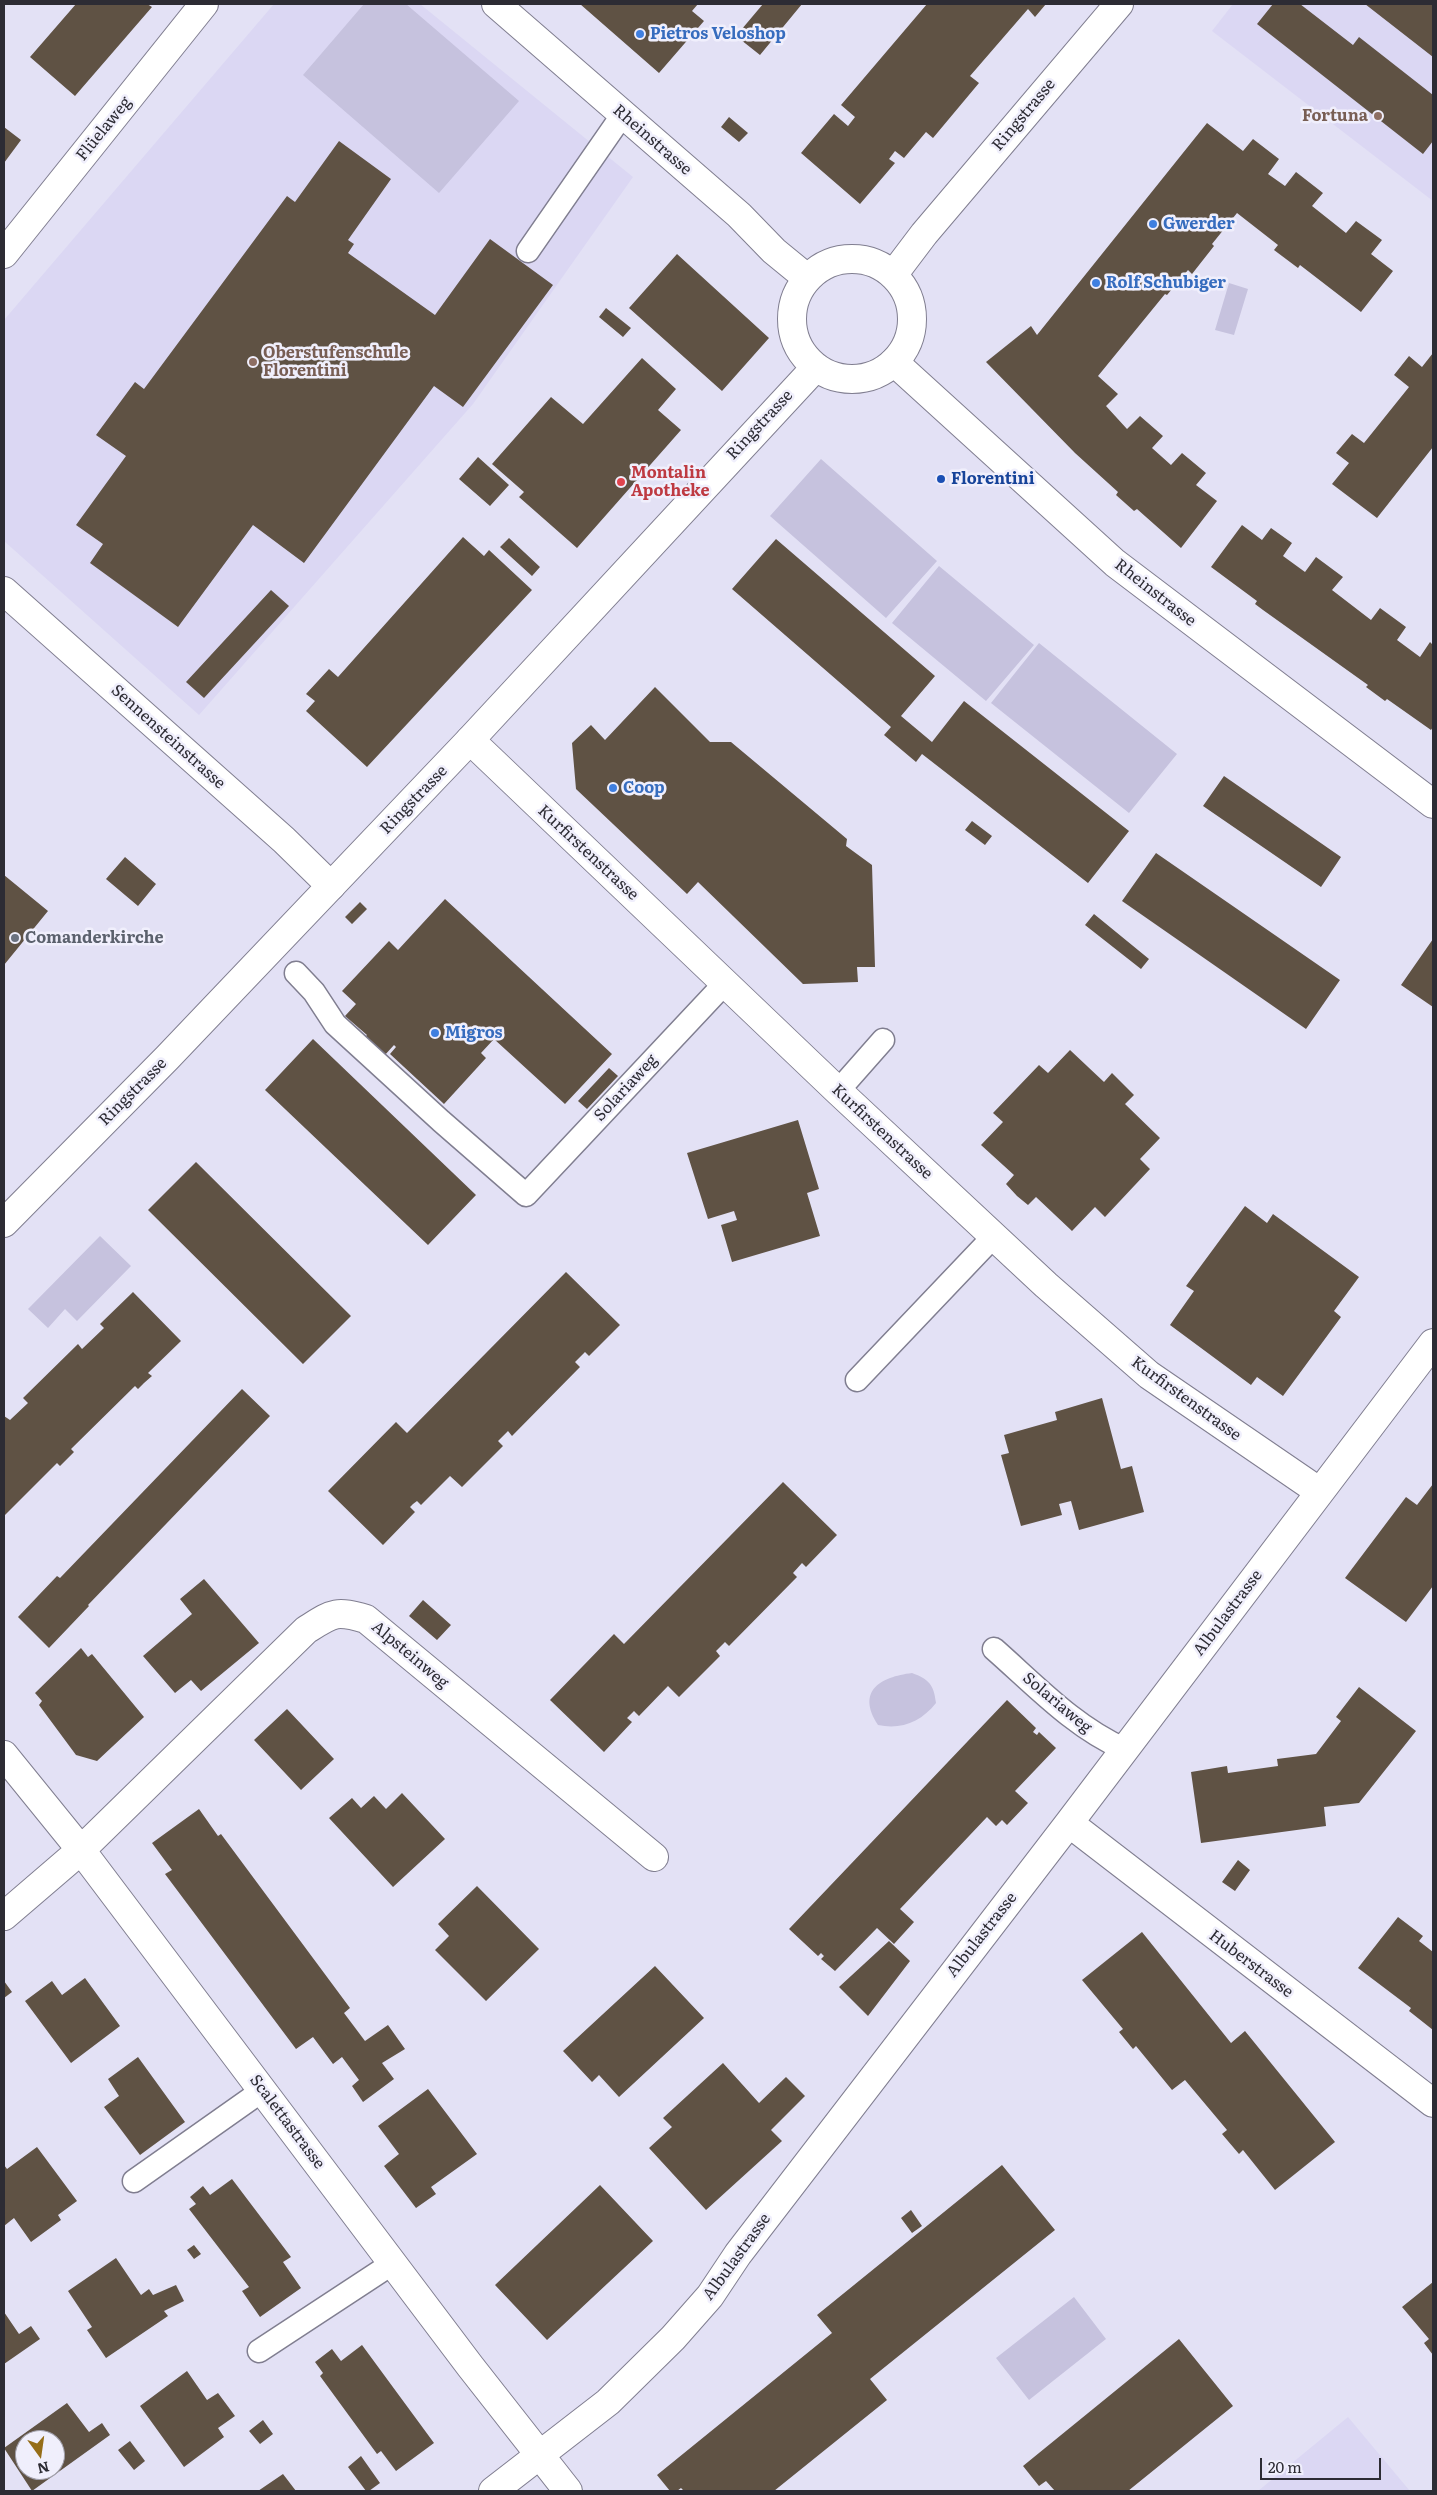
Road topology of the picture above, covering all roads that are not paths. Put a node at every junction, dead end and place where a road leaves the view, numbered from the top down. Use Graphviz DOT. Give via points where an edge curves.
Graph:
graph roads {
  1 [pos="204,4"];
  2 [pos="496,4"];
  3 [pos="1119,4"];
  4 [pos="623,114"];
  5 [pos="528,251"];
  6 [pos="4,254"];
  7 [pos="893,275"];
  8 [pos="807,278"];
  9 [pos="894,362"];
  10 [pos="815,368"];
  11 [pos="4,591"];
  12 [pos="470,740"];
  13 [pos="1433,804"];
  14 [pos="332,886"];
  15 [pos="296,973"];
  16 [pos="726,982"];
  17 [pos="883,1040"];
  18 [pos="838,1091"];
  19 [pos="4,1223"];
  20 [pos="994,1236"];
  21 [pos="1433,1343"];
  22 [pos="857,1380"];
  23 [pos="1320,1492"];
  24 [pos="994,1649"];
  25 [pos="1124,1749"];
  26 [pos="4,1755"];
  27 [pos="1069,1823"];
  28 [pos="81,1850"];
  29 [pos="654,1857"];
  30 [pos="4,1916"];
  31 [pos="263,2090"];
  32 [pos="1433,2103"];
  33 [pos="134,2181"];
  34 [pos="393,2263"];
  35 [pos="259,2351"];
  36 [pos="540,2456"];
  37 [pos="493,2491"];
  38 [pos="568,2491"];
  1 -- 6 [label="street, Flüelaweg"];
  2 -- 4 [label="street, Rheinstrasse"];
  3 -- 7 [label="street, Ringstrasse"];
  4 -- 5 [label="lane"];
  4 -- 8 [label="street, Rheinstrasse"];
  7 -- 8 [label="street" via="877,264 859,259 840,260"];
  7 -- 9 [label="street" via="905,290 912,309 912,328 906,347"];
  8 -- 10 [label="street" via="796,295 793,328 801,353"];
  9 -- 10 [label="street" via="881,373 864,379 847,380"];
  9 -- 13 [label="street, Rheinstrasse" via="1115,563"];
  10 -- 12 [label="street, Ringstrasse"];
  11 -- 14 [label="street, Sennensteinstrasse"];
  12 -- 14 [label="street, Ringstrasse"];
  12 -- 16 [label="street, Kurfirstenstrasse"];
  14 -- 19 [label="street, Ringstrasse"];
  15 -- 16 [label="lane, Solariaweg" via="314,992 335,1024 526,1194"];
  16 -- 18 [label="street, Kurfirstenstrasse"];
  17 -- 18 [label="lane"];
  18 -- 20 [label="street, Kurfirstenstrasse"];
  20 -- 22 [label="lane"];
  20 -- 23 [label="street, Kurfirstenstrasse" via="1149,1376"];
  21 -- 23 [label="street, Albulastrasse"];
  23 -- 25 [label="street, Albulastrasse"];
  24 -- 25 [label="lane, Solariaweg" via="1077,1722 1101,1739"];
  25 -- 27 [label="street, Albulastrasse"];
  26 -- 28 [label="street, Scalettastrasse"];
  27 -- 32 [label="street, Huberstrasse"];
  27 -- 36 [label="street, Albulastrasse" via="738,2254 710,2296 608,2402"];
  28 -- 29 [label="street, Alpsteinweg" via="306,1630 332,1613 366,1619"];
  28 -- 30 [label="street, Alpsteinweg"];
  28 -- 31 [label="street, Scalettastrasse"];
  31 -- 33 [label="lane"];
  31 -- 34 [label="street, Scalettastrasse"];
  34 -- 35 [label="lane"];
  34 -- 36 [label="street, Scalettastrasse"];
  36 -- 37 [label="street, Albulastrasse"];
  36 -- 38 [label="street, Scalettastrasse"];
}
